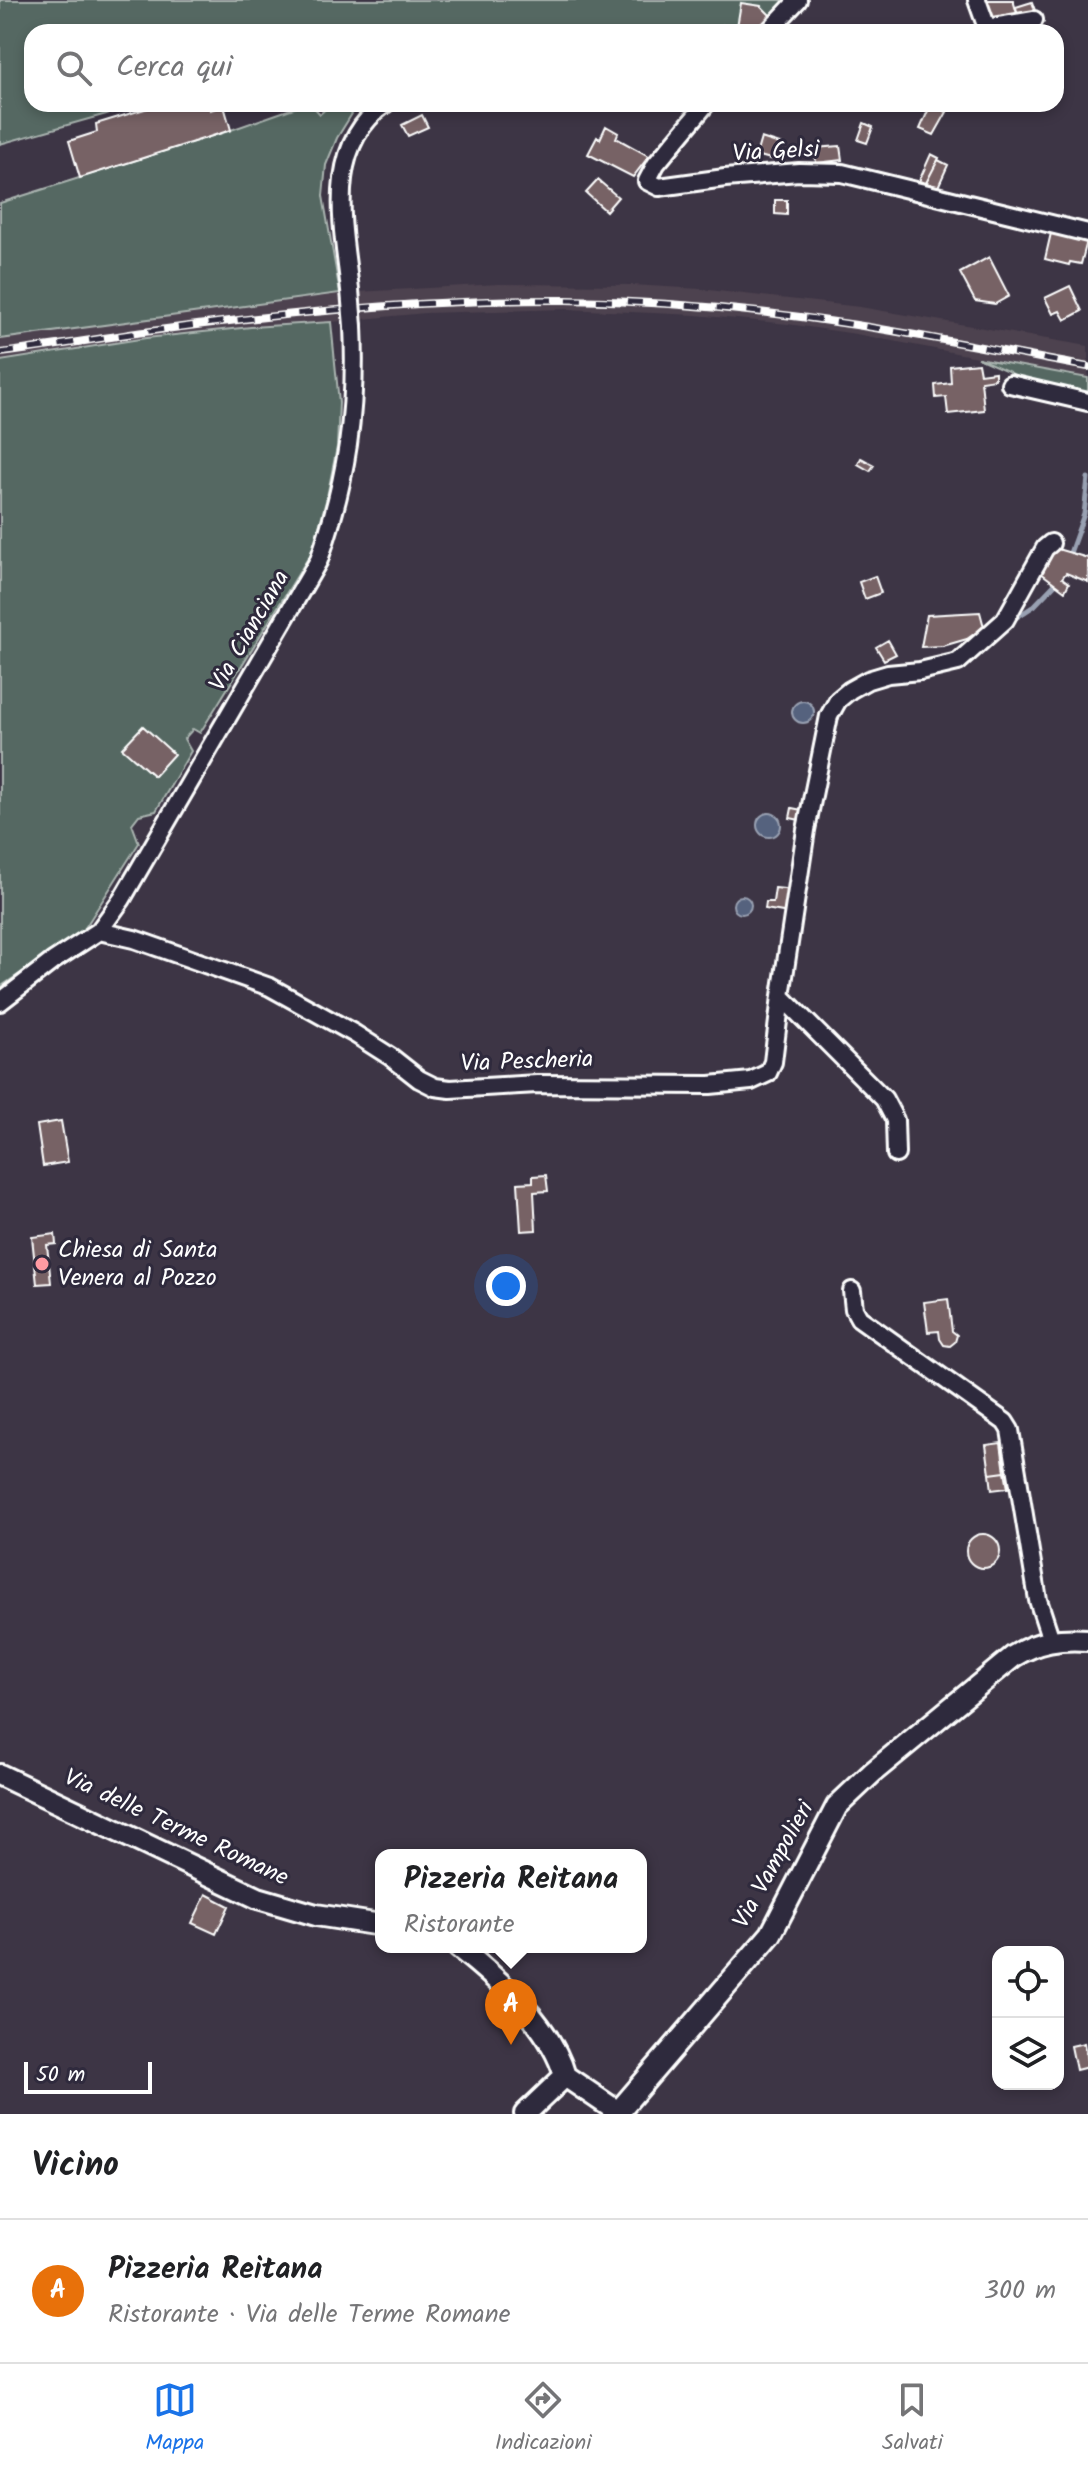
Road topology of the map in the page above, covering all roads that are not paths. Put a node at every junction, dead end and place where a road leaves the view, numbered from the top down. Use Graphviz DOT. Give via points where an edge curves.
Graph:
graph roads {
  1 [pos="798,0"];
  2 [pos="977,0"];
  3 [pos="1034,20"];
  4 [pos="776,24"];
  5 [pos="986,24"];
  6 [pos="1010,24"];
  7 [pos="374,112"];
  8 [pos="699,112"];
  9 [pos="1088,233"];
  10 [pos="1010,384"];
  11 [pos="1088,402"];
  12 [pos="1051,543"];
  13 [pos="99,931"];
  14 [pos="781,996"];
  15 [pos="0,1002"];
  16 [pos="896,1154"];
  17 [pos="852,1291"];
  18 [pos="1051,1640"];
  19 [pos="1088,1640"];
  20 [pos="0,1775"];
  21 [pos="375,1924"];
  22 [pos="465,1953"];
  23 [pos="565,2076"];
  24 [pos="619,2113"];
  25 [pos="525,2114"];
  1 -- 4 [label="street"];
  2 -- 5 [label="street"];
  3 -- 6 [label="street"];
  7 -- 13 [label="street, Via Cianciana, bridge" via="342,172 353,413 334,517 319,560"];
  8 -- 9 [label="street, Via Gelsi" via="647,181 659,187 799,172 842,173"];
  10 -- 11 [label="street"];
  12 -- 14 [label="street, Via Pescheria" via="1005,620 958,662 868,680 838,700 829,716 809,816"];
  13 -- 14 [label="street, Via Pescheria" via="270,987 367,1042 419,1079 450,1089 751,1081 768,1073 773,1062"];
  13 -- 15 [label="street"];
  14 -- 16 [label="street" via="884,1099 895,1120"];
  17 -- 18 [label="street" via="859,1318 1010,1430 1038,1600"];
  18 -- 19 [label="street, Via Vampolieri"];
  18 -- 24 [label="street, Via Vampolieri" via="1014,1656 837,1806 771,1934"];
  20 -- 21 [label="street, Via delle Terme Romane" via="258,1898"];
  22 -- 23 [label="street" via="534,2021"];
  23 -- 24 [label="street"];
  23 -- 25 [label="street"];
}
